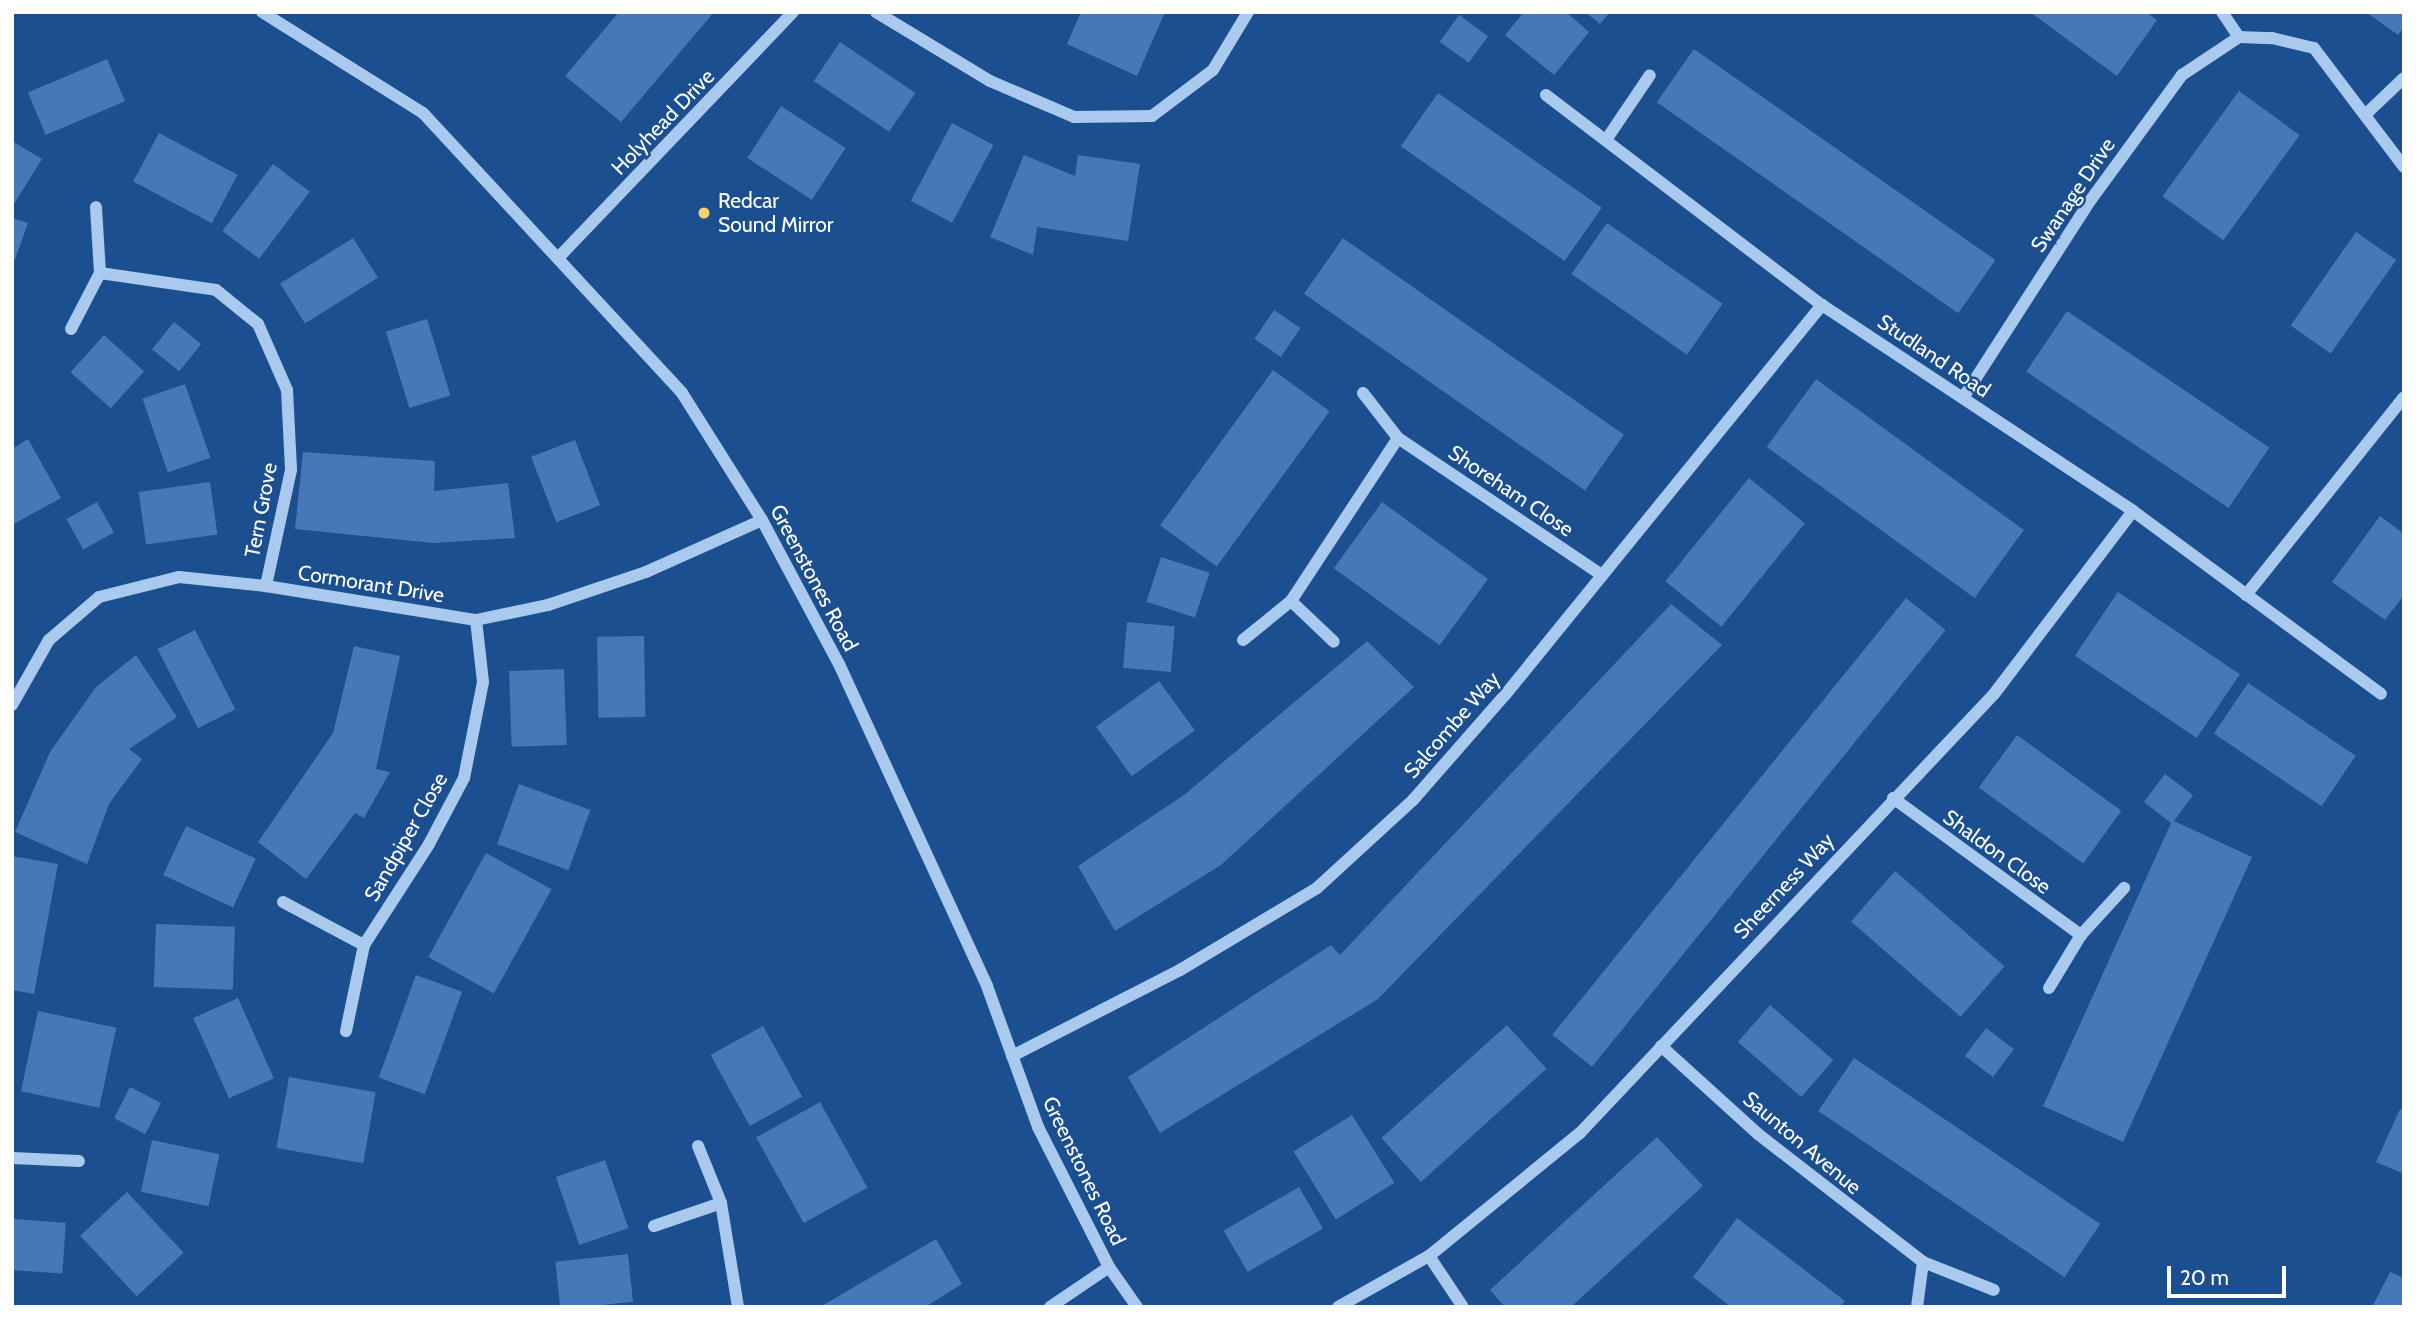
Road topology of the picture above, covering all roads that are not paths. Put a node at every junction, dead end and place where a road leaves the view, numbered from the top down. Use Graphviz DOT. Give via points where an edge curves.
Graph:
graph roads {
  1 [pos="262,12"];
  2 [pos="793,12"];
  3 [pos="876,12"];
  4 [pos="1248,12"];
  5 [pos="2222,12"];
  6 [pos="2239,37"];
  7 [pos="1650,75"];
  8 [pos="2404,78"];
  9 [pos="1546,95"];
  10 [pos="2365,114"];
  11 [pos="1606,140"];
  12 [pos="2404,167"];
  13 [pos="96,208"];
  14 [pos="559,257"];
  15 [pos="100,273"];
  16 [pos="1822,305"];
  17 [pos="72,329"];
  18 [pos="1363,393"];
  19 [pos="2404,397"];
  20 [pos="1963,398"];
  21 [pos="1398,438"];
  22 [pos="2133,511"];
  23 [pos="762,520"];
  24 [pos="1602,575"];
  25 [pos="265,586"];
  26 [pos="2246,595"];
  27 [pos="1291,601"];
  28 [pos="477,620"];
  29 [pos="1243,640"];
  30 [pos="1334,642"];
  31 [pos="2381,694"];
  32 [pos="12,705"];
  33 [pos="1893,798"];
  34 [pos="2124,888"];
  35 [pos="283,902"];
  36 [pos="2081,935"];
  37 [pos="364,945"];
  38 [pos="2049,988"];
  39 [pos="346,1031"];
  40 [pos="1661,1046"];
  41 [pos="1012,1056"];
  42 [pos="698,1146"];
  43 [pos="12,1158"];
  44 [pos="79,1161"];
  45 [pos="721,1203"];
  46 [pos="654,1226"];
  47 [pos="1429,1256"];
  48 [pos="1923,1262"];
  49 [pos="1109,1266"];
  50 [pos="1994,1290"];
  51 [pos="738,1307"];
  52 [pos="1050,1307"];
  53 [pos="1137,1307"];
  54 [pos="1338,1307"];
  55 [pos="1463,1307"];
  56 [pos="1917,1307"];
  1 -- 14 [label="street, Greenstones Road" via="423,113"];
  2 -- 14 [label="street, Holyhead Drive"];
  3 -- 4 [label="street" via="990,81 1074,117 1152,116 1213,70"];
  5 -- 6 [label="street"];
  6 -- 10 [label="street" via="2272,38 2314,48"];
  6 -- 20 [label="street, Swanage Drive" via="2182,75 2090,201"];
  7 -- 11 [label="street"];
  8 -- 10 [label="street"];
  9 -- 11 [label="street, Studland Road"];
  10 -- 12 [label="street"];
  11 -- 16 [label="street, Studland Road"];
  13 -- 15 [label="street"];
  14 -- 23 [label="street, Greenstones Road" via="682,393"];
  15 -- 17 [label="street"];
  15 -- 25 [label="street, Tern Grove" via="216,290 258,324 287,390 291,470"];
  16 -- 20 [label="street, Studland Road"];
  16 -- 24 [label="street, Salcombe Way"];
  18 -- 21 [label="street, Shoreham Close"];
  19 -- 26 [label="street"];
  20 -- 22 [label="street, Studland Road"];
  21 -- 24 [label="street, Shoreham Close"];
  21 -- 27 [label="street"];
  22 -- 26 [label="street, Studland Road"];
  22 -- 33 [label="street, Sheerness Way" via="1994,694"];
  23 -- 28 [label="street, Cormorant Drive" via="646,572 548,605"];
  23 -- 41 [label="street, Greenstones Road" via="839,664 987,985"];
  24 -- 41 [label="street, Salcombe Way" via="1413,800 1317,888 1180,970"];
  25 -- 28 [label="street, Cormorant Drive"];
  25 -- 32 [label="street, Cormorant Drive" via="179,577 99,597 49,640"];
  26 -- 31 [label="street, Studland Road"];
  27 -- 29 [label="street"];
  27 -- 30 [label="street"];
  28 -- 37 [label="street, Sandpiper Close" via="483,682 464,778 429,844"];
  33 -- 36 [label="street, Shaldon Close"];
  33 -- 40 [label="street, Sheerness Way"];
  34 -- 36 [label="street"];
  35 -- 37 [label="street"];
  36 -- 38 [label="street"];
  37 -- 39 [label="street, Sandpiper Close"];
  40 -- 47 [label="street, Sheerness Way" via="1580,1133"];
  40 -- 48 [label="street, Saunton Avenue" via="1807,1174"];
  41 -- 49 [label="street, Greenstones Road" via="1038,1127"];
  42 -- 45 [label="street"];
  43 -- 44 [label="street"];
  45 -- 46 [label="street"];
  45 -- 51 [label="street"];
  47 -- 54 [label="street, Sheerness Way"];
  47 -- 55 [label="street"];
  48 -- 50 [label="street, Saunton Avenue"];
  48 -- 56 [label="street"];
  49 -- 52 [label="street"];
  49 -- 53 [label="street, Greenstones Road"];
}
